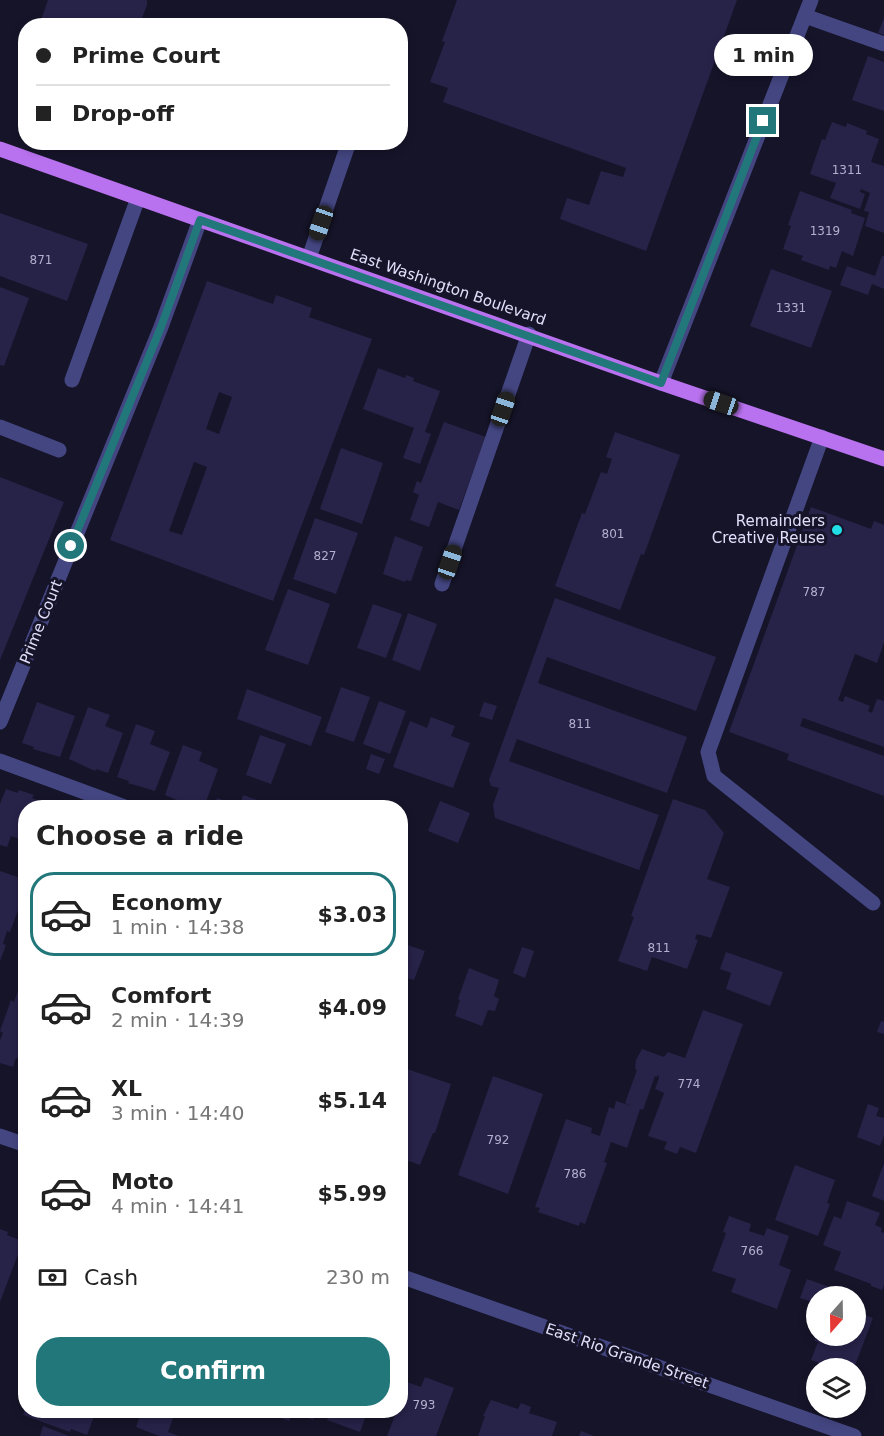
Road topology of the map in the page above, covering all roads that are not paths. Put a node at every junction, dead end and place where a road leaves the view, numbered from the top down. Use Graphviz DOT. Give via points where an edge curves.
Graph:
graph roads {
  1 [pos="811,0"];
  2 [pos="805,16"];
  3 [pos="884,44"];
  4 [pos="0,149"];
  5 [pos="346,150"];
  6 [pos="138,198"];
  7 [pos="200,220"];
  8 [pos="309,258"];
  9 [pos="529,334"];
  10 [pos="72,380"];
  11 [pos="661,383"];
  12 [pos="0,427"];
  13 [pos="822,437"];
  14 [pos="59,450"];
  15 [pos="884,459"];
  16 [pos="442,584"];
  17 [pos="0,722"];
  18 [pos="0,761"];
  19 [pos="106,800"];
  20 [pos="873,903"];
  21 [pos="0,1136"];
  22 [pos="18,1142"];
  23 [pos="408,1279"];
  24 [pos="854,1436"];
  1 -- 2 [label="street"];
  2 -- 3 [label="street"];
  2 -- 11 [label="street"];
  4 -- 6 [label="main road, East Washington Boulevard"];
  5 -- 8 [label="street"];
  6 -- 7 [label="main road, East Washington Boulevard"];
  6 -- 10 [label="street"];
  7 -- 8 [label="main road, East Washington Boulevard"];
  7 -- 17 [label="street, Prime Court" via="161,327"];
  8 -- 9 [label="main road, East Washington Boulevard"];
  9 -- 11 [label="main road, East Washington Boulevard"];
  9 -- 16 [label="street"];
  11 -- 13 [label="main road, East Washington Boulevard"];
  12 -- 14 [label="street"];
  13 -- 15 [label="main road, East Washington Boulevard"];
  13 -- 20 [label="street" via="708,752 714,776"];
  18 -- 19 [label="street"];
  21 -- 22 [label="street"];
  23 -- 24 [label="street, East Rio Grande Street"];
}
